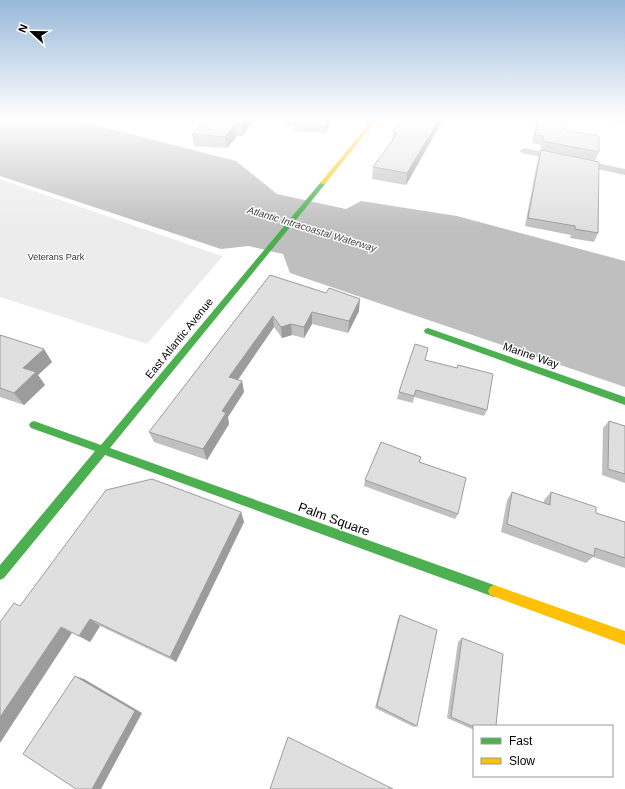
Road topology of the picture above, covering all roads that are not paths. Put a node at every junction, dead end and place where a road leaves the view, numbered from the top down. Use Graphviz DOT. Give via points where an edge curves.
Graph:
graph roads {
  1 [pos="345,155"];
  2 [pos="543,155"];
  3 [pos="625,172"];
  4 [pos="428,331"];
  5 [pos="625,401"];
  6 [pos="34,425"];
  7 [pos="102,450"];
  8 [pos="0,574"];
  9 [pos="625,638"];
  1 -- 7 [label="main road, East Atlantic Avenue"];
  2 -- 3 [label="street"];
  4 -- 5 [label="main road, Marine Way"];
  6 -- 7 [label="main road, Palm Square"];
  7 -- 8 [label="main road, East Atlantic Avenue"];
  7 -- 9 [label="main road, Palm Square"];
}
